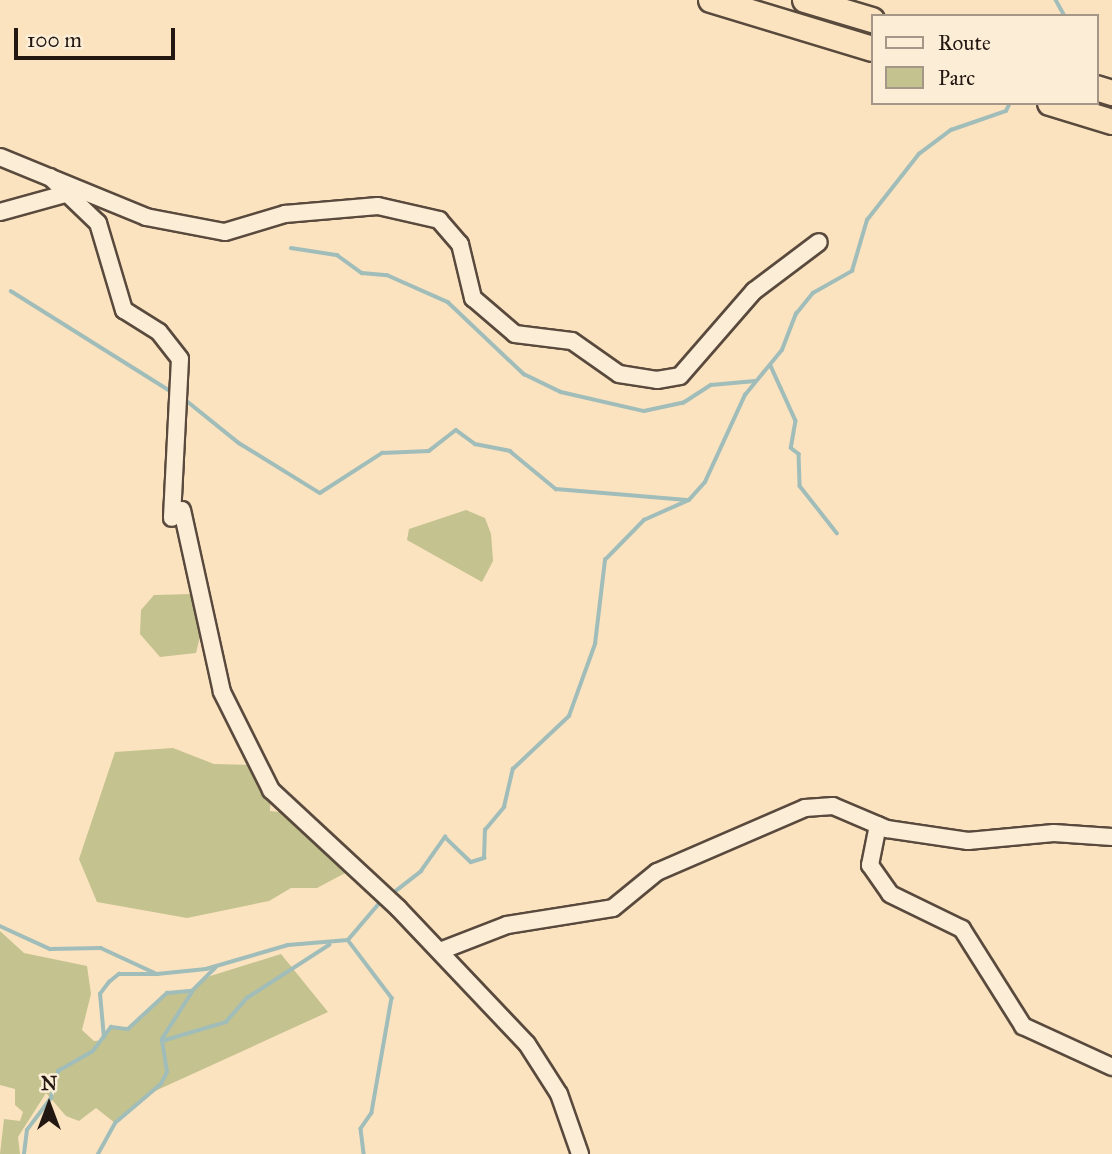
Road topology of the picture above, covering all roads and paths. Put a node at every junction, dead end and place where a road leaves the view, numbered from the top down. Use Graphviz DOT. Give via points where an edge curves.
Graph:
graph roads {
  1 [pos="711,0"];
  2 [pos="805,0"];
  3 [pos="870,19"];
  4 [pos="870,48"];
  5 [pos="1057,105"];
  6 [pos="1112,122"];
  7 [pos="0,157"];
  8 [pos="48,175"];
  9 [pos="88,192"];
  10 [pos="63,193"];
  11 [pos="0,212"];
  12 [pos="820,242"];
  13 [pos="878,825"];
  14 [pos="1112,837"];
  15 [pos="440,951"];
  16 [pos="1112,1067"];
  17 [pos="580,1154"];
  1 -- 4 [label="highway"];
  2 -- 3 [label="highway"];
  5 -- 6 [label="highway"];
  7 -- 8 [label="street"];
  8 -- 9 [label="street"];
  8 -- 10 [label="street"];
  9 -- 10 [label="street"];
  9 -- 12 [label="street" via="146,217 225,232 285,214 378,206 439,220 460,244 473,298 515,334 572,341 618,374 657,380 680,376 754,291"];
  10 -- 11 [label="street"];
  10 -- 15 [label="street" via="98,223 124,310 159,332 180,359 177,514 212,660 237,732 271,790"];
  13 -- 14 [label="street" via="992,843 1054,833"];
  13 -- 15 [label="street" via="834,806 805,808 657,872 613,908 507,925"];
  13 -- 16 [label="street" via="870,865 890,894 962,929 1023,1026"];
  15 -- 17 [label="street" via="544,1068"];
}
